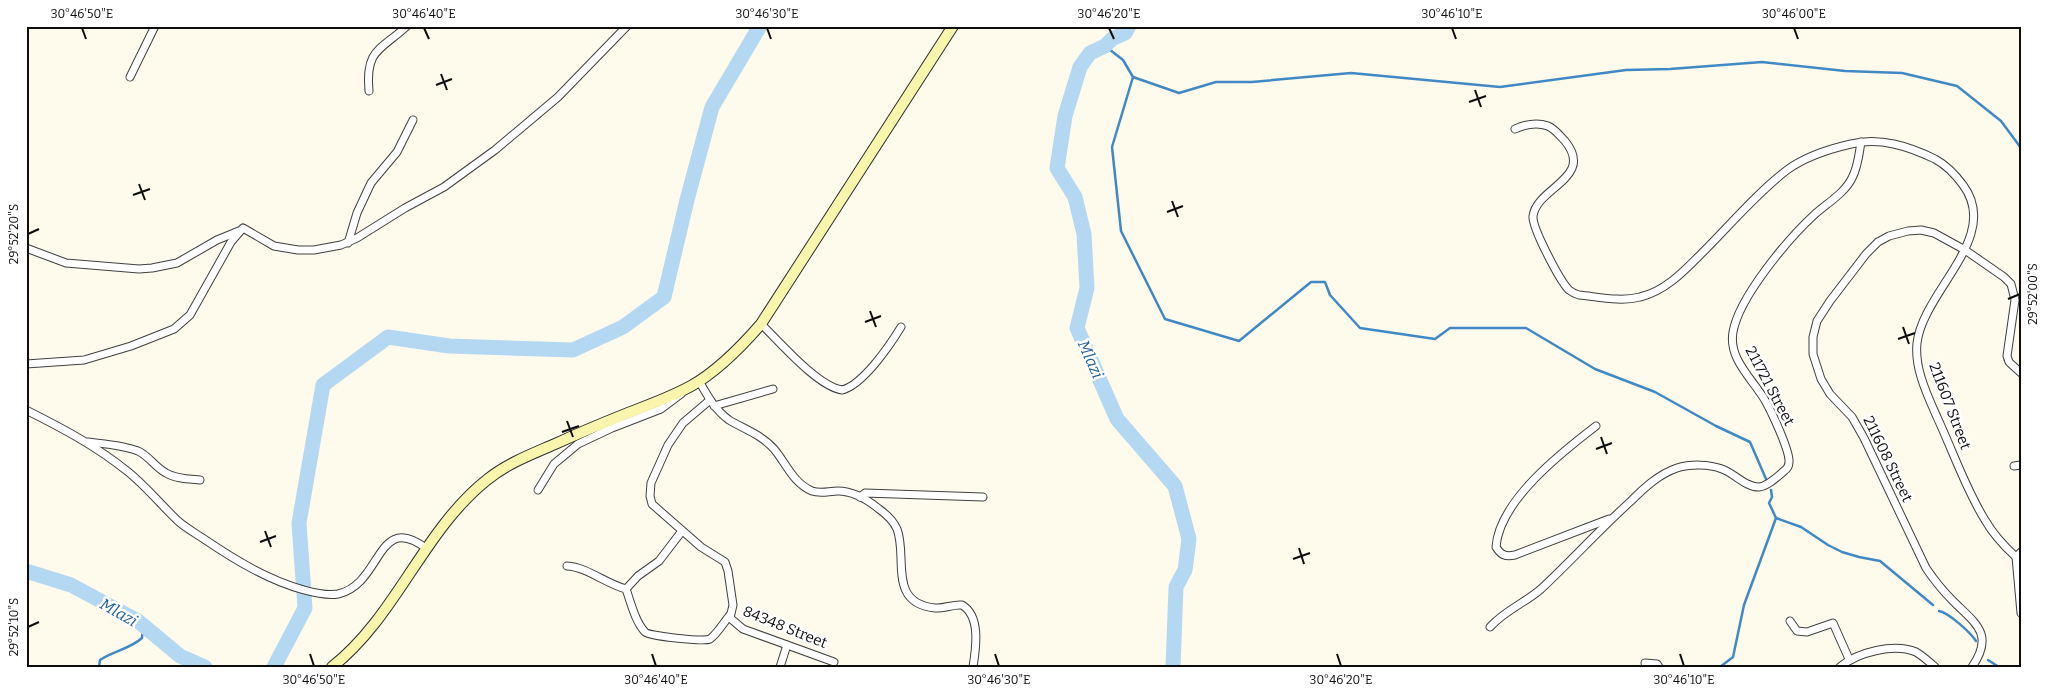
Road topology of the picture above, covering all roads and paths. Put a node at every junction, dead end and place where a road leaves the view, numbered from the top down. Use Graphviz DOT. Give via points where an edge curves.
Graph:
graph roads {
  1 [pos="155,26"];
  2 [pos="407,26"];
  3 [pos="626,26"];
  4 [pos="953,26"];
  5 [pos="130,77"];
  6 [pos="370,91"];
  7 [pos="413,120"];
  8 [pos="1515,129"];
  9 [pos="1861,142"];
  10 [pos="240,231"];
  11 [pos="348,242"];
  12 [pos="26,248"];
  13 [pos="1965,250"];
  14 [pos="761,324"];
  15 [pos="901,327"];
  16 [pos="26,364"];
  17 [pos="2021,373"];
  18 [pos="695,383"];
  19 [pos="773,389"];
  20 [pos="712,403"];
  21 [pos="26,410"];
  22 [pos="1596,426"];
  23 [pos="87,442"];
  24 [pos="200,480"];
  25 [pos="538,490"];
  26 [pos="860,497"];
  27 [pos="983,497"];
  28 [pos="1611,518"];
  29 [pos="682,531"];
  30 [pos="427,549"];
  31 [pos="2018,554"];
  32 [pos="566,566"];
  33 [pos="626,589"];
  34 [pos="2021,613"];
  35 [pos="730,614"];
  36 [pos="1790,621"];
  37 [pos="1490,627"];
  38 [pos="787,645"];
  39 [pos="1849,659"];
  40 [pos="834,662"];
  41 [pos="1645,663"];
  42 [pos="332,667"];
  43 [pos="780,667"];
  44 [pos="973,667"];
  45 [pos="1659,667"];
  46 [pos="1840,667"];
  47 [pos="1935,667"];
  48 [pos="1972,667"];
  1 -- 5 [label="street"];
  2 -- 6 [label="street" via="376,50 371,59"];
  3 -- 11 [label="street" via="558,97 489,156 444,187"];
  4 -- 14 [label="street"];
  7 -- 11 [label="street" via="397,152 371,183"];
  8 -- 9 [label="street, 211607 Street" via="1540,123 1552,128 1573,155 1570,173 1540,203 1534,215 1534,224 1543,245 1565,286 1573,294 1625,299 1659,290 1684,272 1787,170 1828,149"];
  9 -- 13 [label="street, 211607 Street" via="1874,140 1912,148 1955,173 1968,191 1973,206 1971,238"];
  9 -- 28 [label="street, 211721 Street" via="1852,179 1786,245 1747,297 1732,333 1744,372 1766,402 1784,442 1790,460 1787,468 1760,487 1722,469 1705,466 1679,468 1661,476"];
  10 -- 11 [label="street" via="243,228 274,246 298,250 314,250"];
  10 -- 12 [label="street" via="177,263 152,268 66,263"];
  10 -- 16 [label="street" via="190,316 174,329 84,360"];
  13 -- 17 [label="street, 211608 Street" via="2004,277 2014,291 2007,356"];
  13 -- 31 [label="street, 211607 Street" via="1935,296 1921,328 1917,343 1920,377 1977,505 1994,533"];
  13 -- 48 [label="street, 211608 Street" via="1934,233 1921,230 1889,236 1878,242 1817,321 1813,354 1830,394 1852,418 1864,438 1923,563 1934,580 1975,621 1980,631 1980,652"];
  14 -- 15 [label="street" via="807,369 830,386 842,390 864,374"];
  14 -- 18 [label="street" via="730,356"];
  18 -- 20 [label="street"];
  18 -- 25 [label="street" via="661,409 578,444 554,464"];
  18 -- 30 [label="street" via="507,466 469,495"];
  19 -- 20 [label="street"];
  20 -- 26 [label="street" via="729,419 767,442 804,486 812,491 838,491"];
  20 -- 29 [label="street, 84348 Street" via="691,414 678,429 651,483 652,504"];
  21 -- 23 [label="street"];
  22 -- 28 [label="street" via="1542,470 1513,506 1496,538 1496,547 1503,555 1515,555"];
  23 -- 24 [label="street" via="136,450 166,474"];
  23 -- 30 [label="street" via="126,470 180,523 278,583 312,592 340,593 365,576 394,538 405,536"];
  26 -- 27 [label="street" via="865,493"];
  26 -- 44 [label="street" via="889,517 897,530 903,583 908,595 914,601 935,608 959,604 969,610 976,640"];
  28 -- 37 [label="street, 211721 Street" via="1540,590"];
  29 -- 33 [label="street" via="659,561 645,569"];
  29 -- 35 [label="street, 84348 Street" via="725,562 733,605"];
  30 -- 42 [label="street" via="373,626"];
  31 -- 34 [label="street"];
  32 -- 33 [label="street"];
  33 -- 35 [label="street, 84348 Street" via="639,623 650,636 710,639"];
  35 -- 38 [label="street, 84348 Street" via="732,621 743,628"];
  36 -- 39 [label="street" via="1800,632 1833,623"];
  38 -- 40 [label="street, 84348 Street"];
  38 -- 43 [label="street"];
  39 -- 46 [label="street"];
  39 -- 47 [label="street" via="1873,652 1903,650 1915,652"];
  41 -- 45 [label="street"];
}
